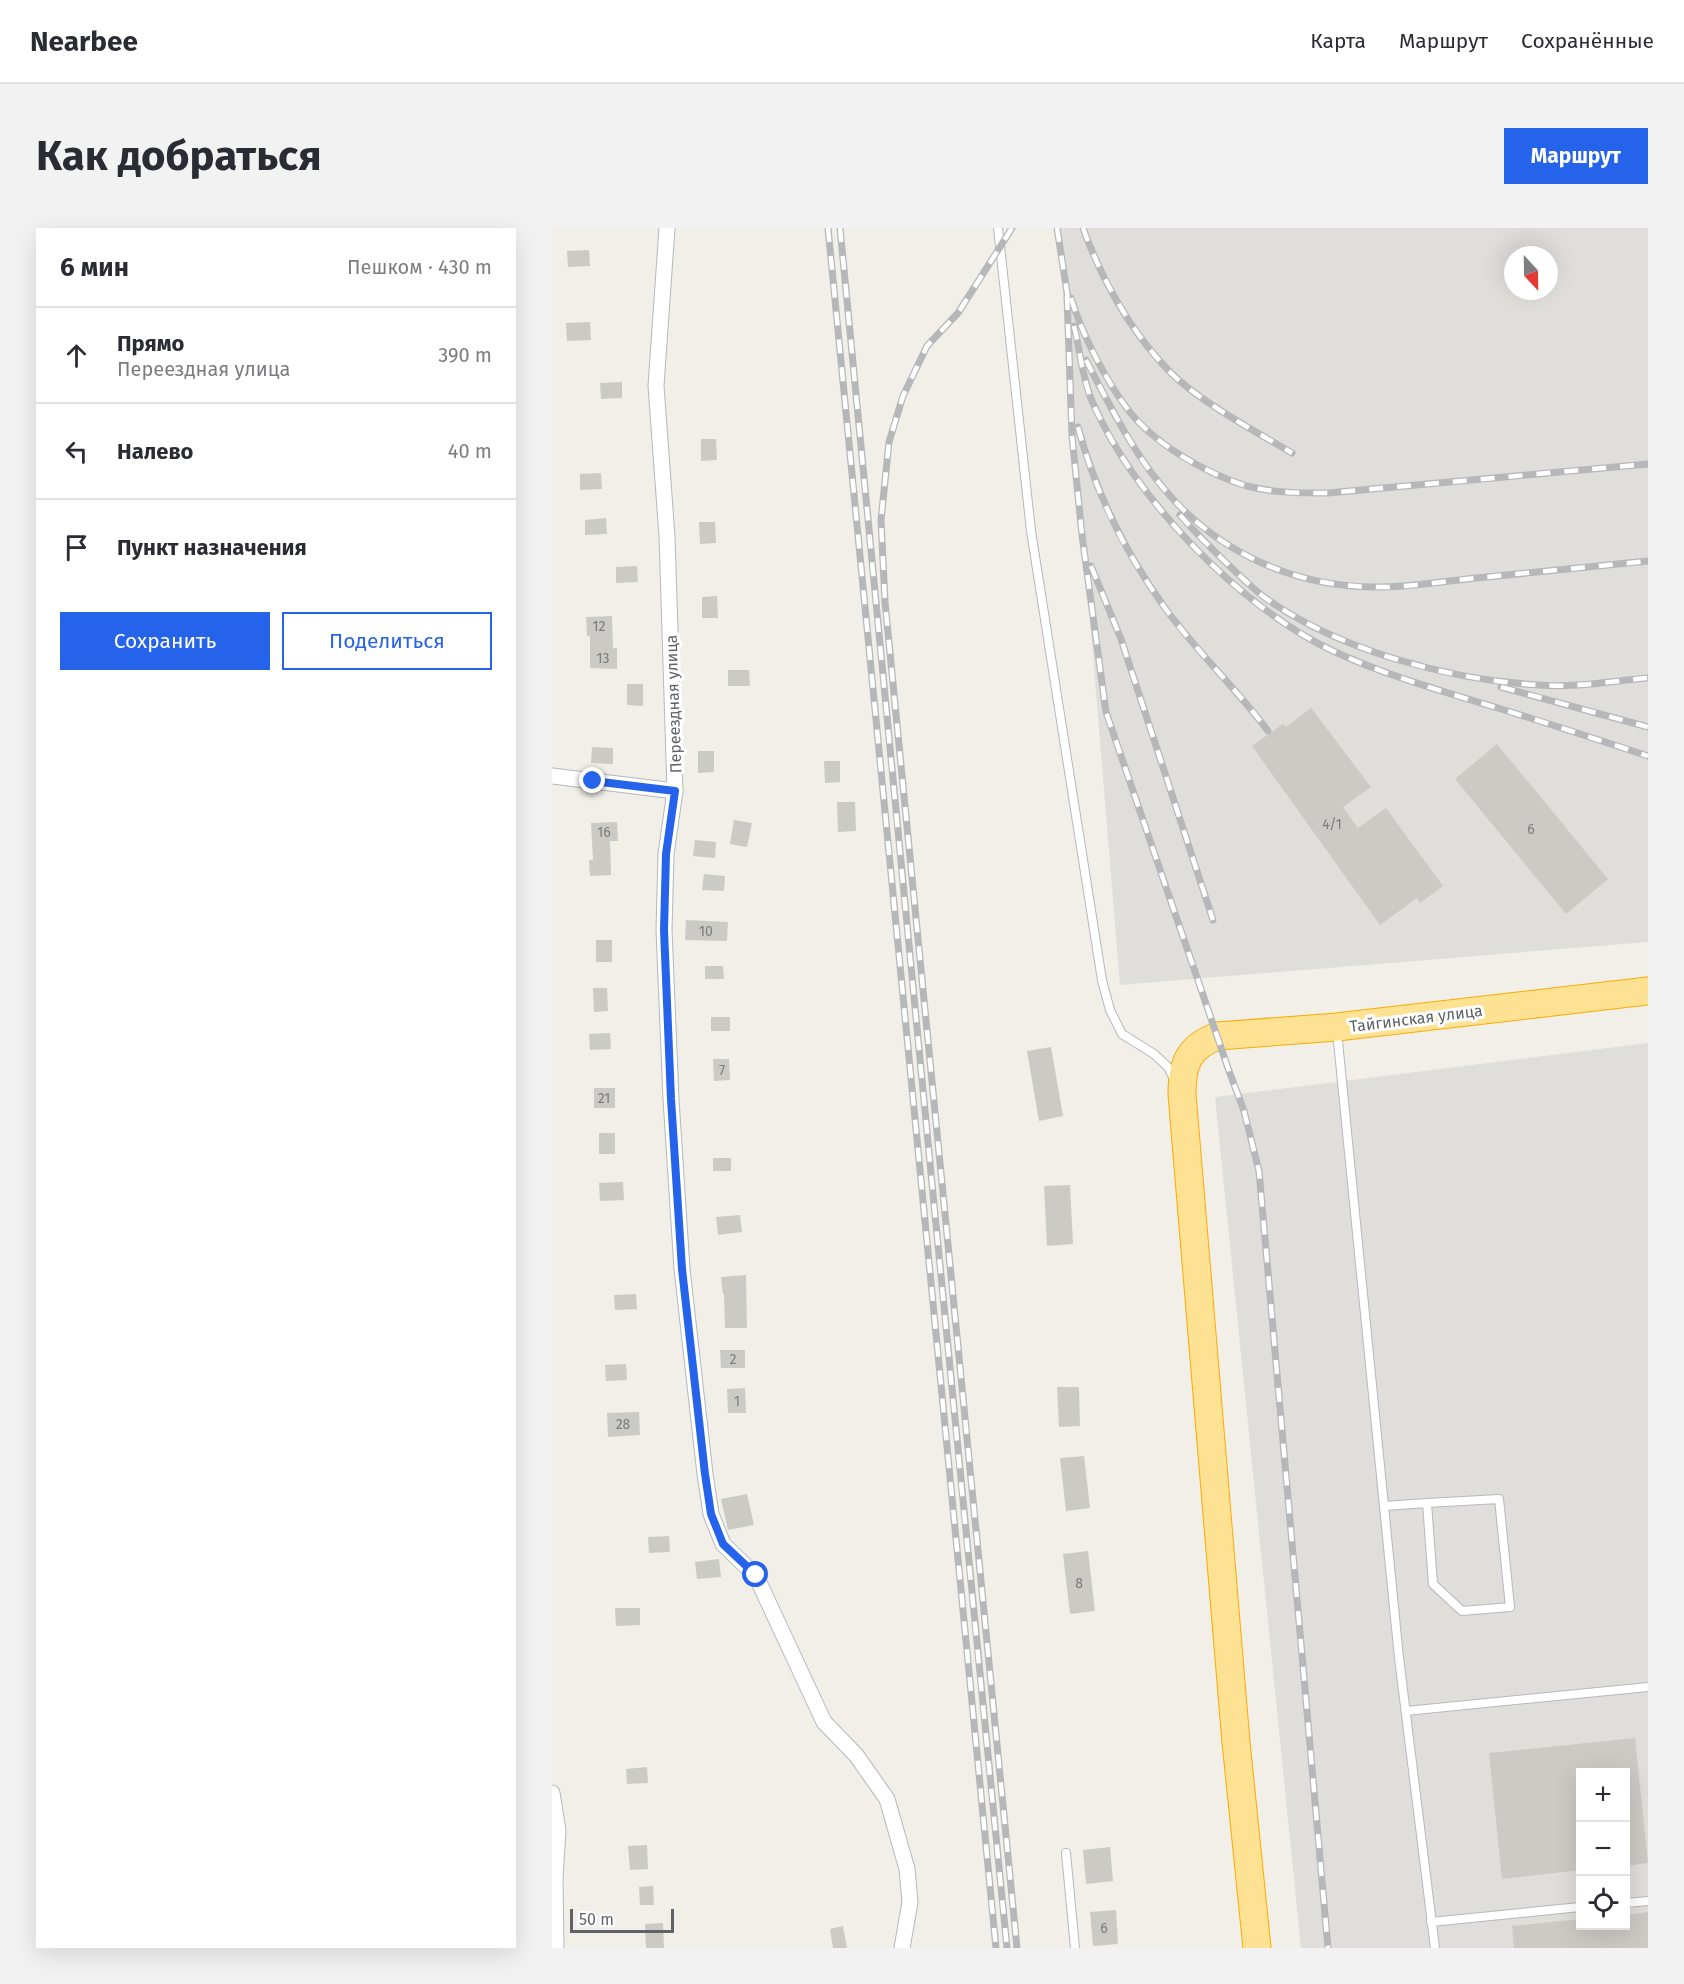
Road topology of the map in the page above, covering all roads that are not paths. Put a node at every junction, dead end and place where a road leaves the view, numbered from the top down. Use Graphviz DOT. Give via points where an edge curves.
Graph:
graph roads {
  1 [pos="667,228"];
  2 [pos="998,228"];
  3 [pos="552,776"];
  4 [pos="675,791"];
  5 [pos="1648,991"];
  6 [pos="1337,1027"];
  7 [pos="1182,1094"];
  8 [pos="1427,1503"];
  9 [pos="1384,1506"];
  10 [pos="1648,1687"];
  11 [pos="1406,1711"];
  12 [pos="552,1793"];
  13 [pos="1066,1853"];
  14 [pos="1648,1901"];
  15 [pos="1630,1903"];
  16 [pos="1576,1908"];
  17 [pos="1431,1922"];
  18 [pos="555,1948"];
  19 [pos="902,1948"];
  20 [pos="1075,1948"];
  21 [pos="1257,1948"];
  22 [pos="1434,1948"];
  1 -- 4 [label="street, Переездная улица" via="656,386 667,536"];
  2 -- 7 [label="lane" via="1031,531 1102,980 1110,1011 1122,1034 1168,1067"];
  3 -- 4 [label="street"];
  4 -- 19 [label="street, Переездная улица" via="666,854 664,930 671,1099 682,1269 711,1514 723,1544 756,1575 824,1722 856,1755 887,1799 907,1869 910,1902"];
  5 -- 6 [label="highway, Тайгинская улица"];
  6 -- 7 [label="highway, Тайгинская улица" via="1218,1036 1189,1056 1182,1076"];
  6 -- 9 [label="lane"];
  7 -- 21 [label="highway"];
  8 -- 8 [label="lane" via="1433,1584 1462,1611 1510,1607 1499,1499"];
  8 -- 9 [label="lane"];
  9 -- 11 [label="lane"];
  10 -- 11 [label="lane"];
  11 -- 17 [label="lane"];
  12 -- 18 [label="street" via="558,1831"];
  13 -- 20 [label="lane"];
  14 -- 15 [label="lane"];
  16 -- 17 [label="lane"];
  17 -- 22 [label="lane"];
}
